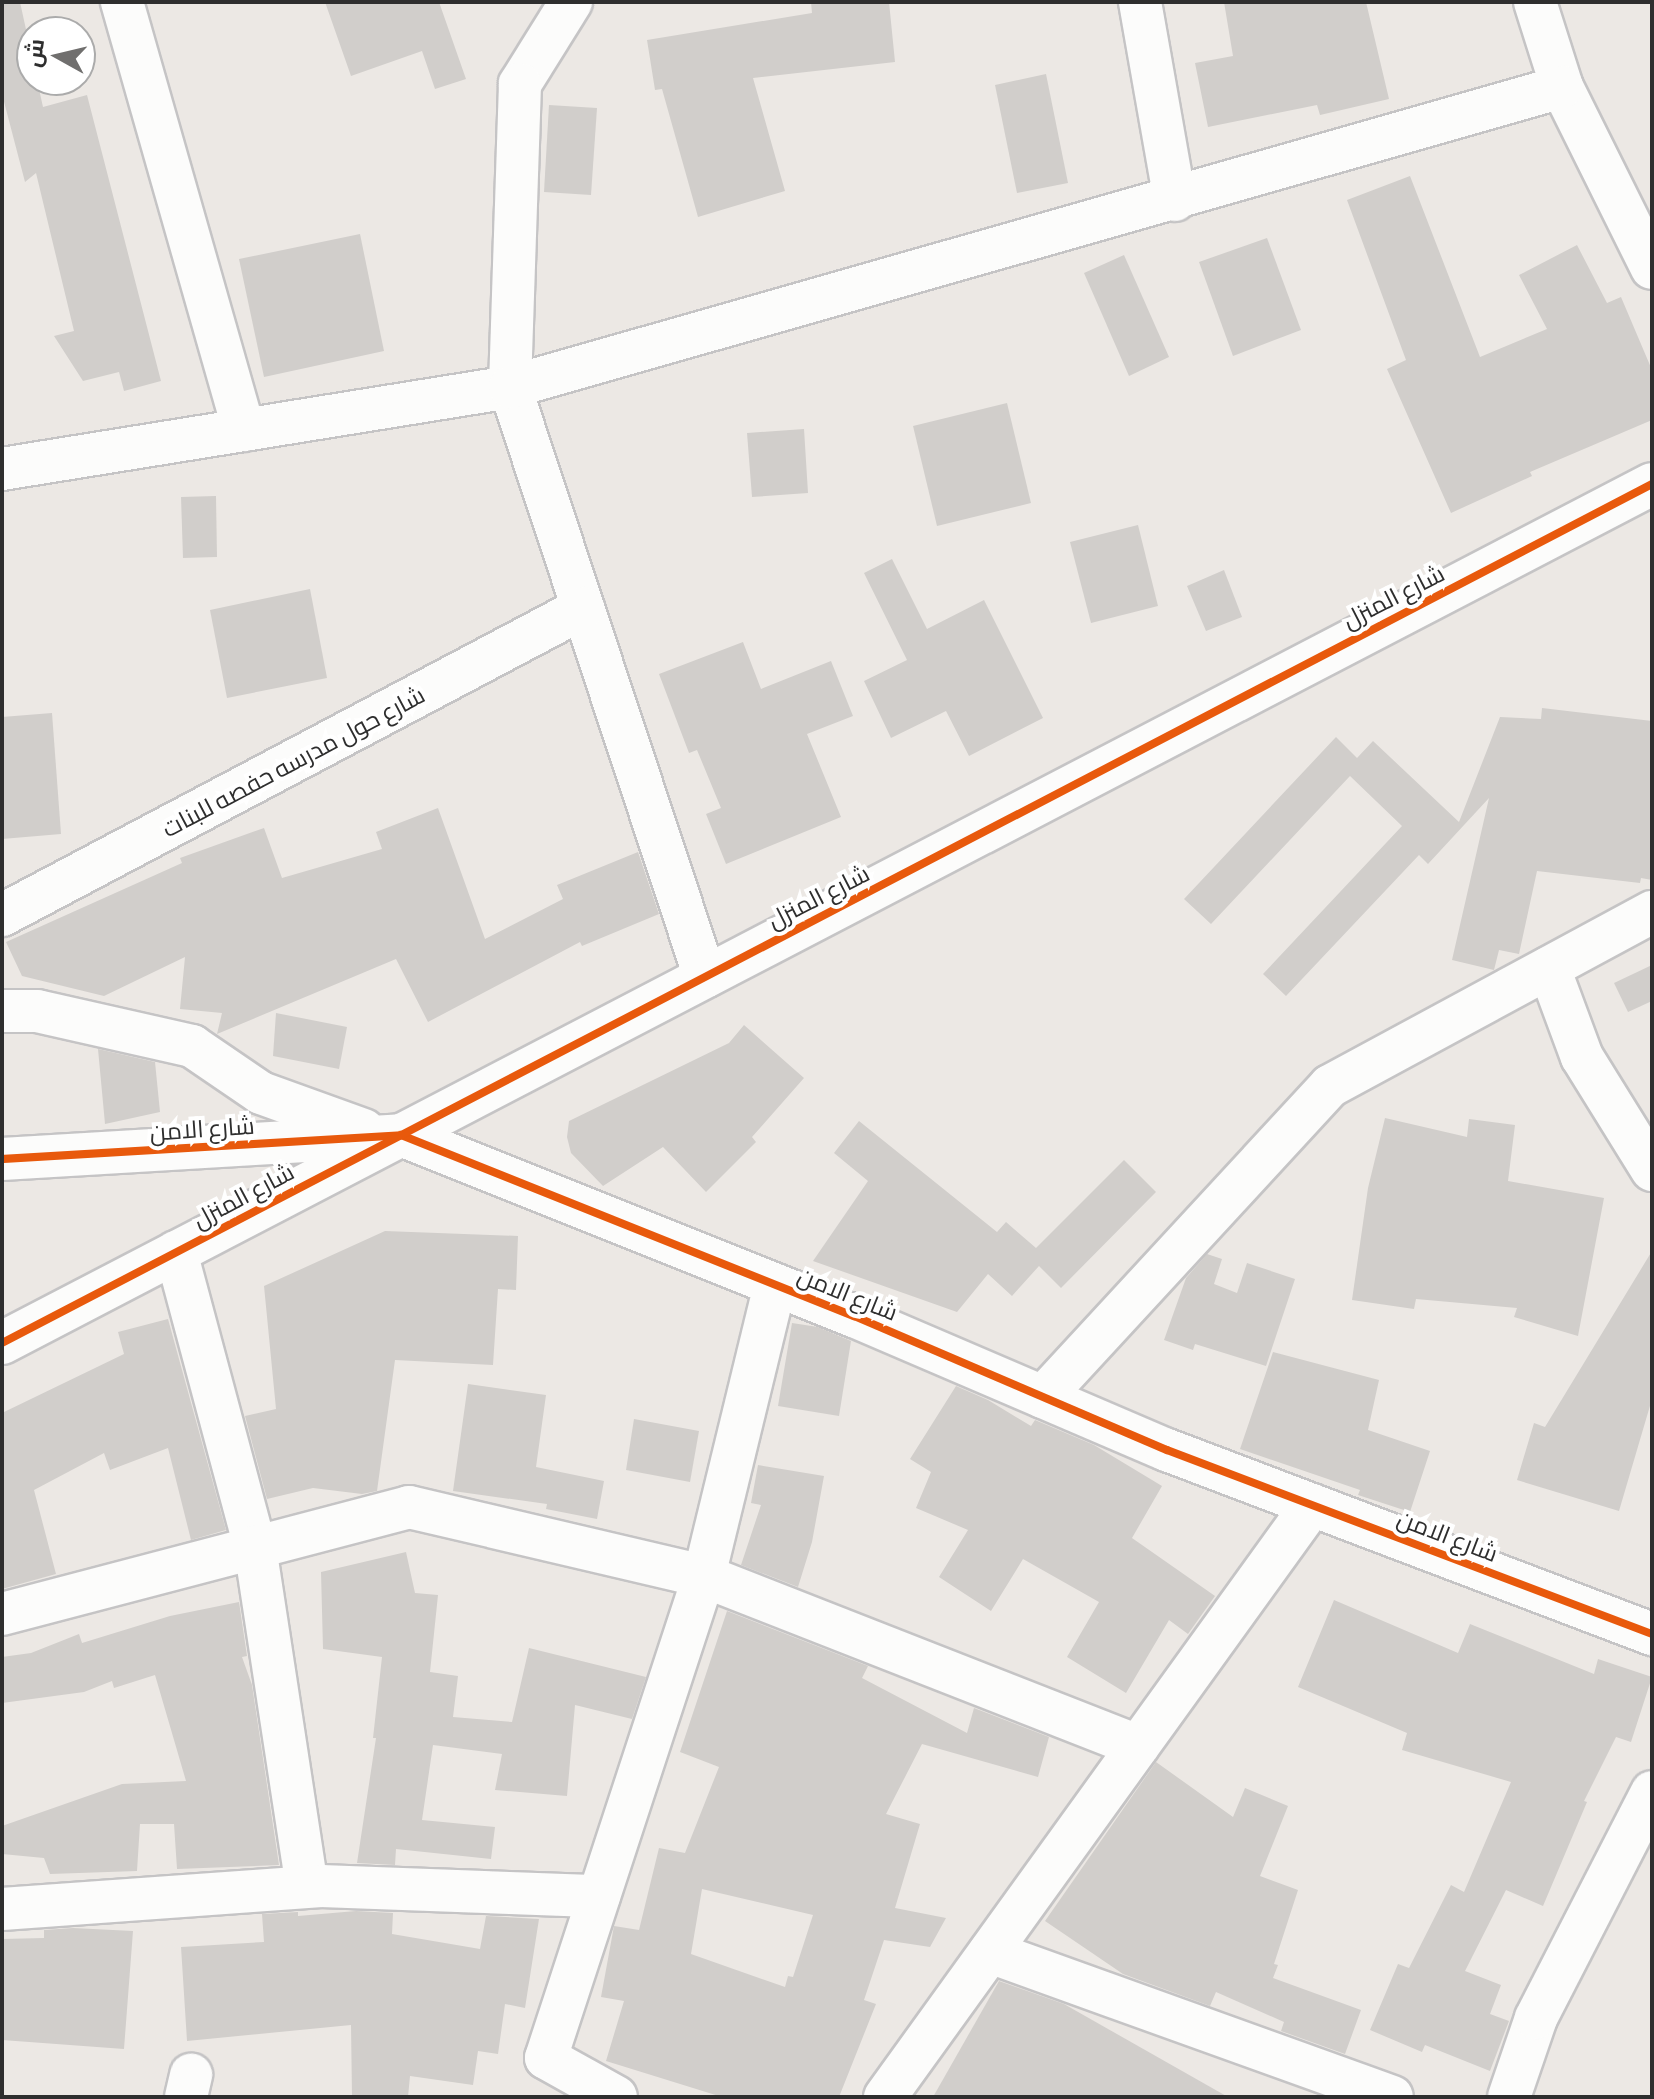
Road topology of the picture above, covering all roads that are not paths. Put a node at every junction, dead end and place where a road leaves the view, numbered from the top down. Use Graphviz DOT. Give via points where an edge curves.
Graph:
graph roads {
  1 [pos="122,2"];
  2 [pos="571,2"];
  3 [pos="1140,2"];
  4 [pos="1535,2"];
  5 [pos="1562,87"];
  6 [pos="1175,200"];
  7 [pos="1652,268"];
  8 [pos="510,387"];
  9 [pos="244,430"];
  10 [pos="2,469"];
  11 [pos="1652,484"];
  12 [pos="583,608"];
  13 [pos="1652,912"];
  14 [pos="2,915"];
  15 [pos="1549,968"];
  16 [pos="705,977"];
  17 [pos="2,1011"];
  18 [pos="391,1136"];
  19 [pos="2,1159"];
  20 [pos="1652,1170"];
  21 [pos="176,1252"];
  22 [pos="775,1285"];
  23 [pos="2,1343"];
  24 [pos="1043,1397"];
  25 [pos="1312,1505"];
  26 [pos="255,1547"];
  27 [pos="704,1576"];
  28 [pos="2,1614"];
  29 [pos="1652,1634"];
  30 [pos="1138,1746"];
  31 [pos="1652,1792"];
  32 [pos="307,1886"];
  33 [pos="599,1896"];
  34 [pos="2,1909"];
  35 [pos="990,1952"];
  36 [pos="616,2097"];
  37 [pos="885,2097"];
  38 [pos="1392,2097"];
  39 [pos="1509,2097"];
  1 -- 9 [label="street"];
  2 -- 8 [label="street" via="520,84"];
  3 -- 6 [label="street"];
  4 -- 5 [label="street"];
  5 -- 6 [label="street"];
  5 -- 7 [label="street"];
  6 -- 8 [label="street"];
  8 -- 9 [label="street"];
  8 -- 12 [label="street"];
  9 -- 10 [label="street"];
  11 -- 16 [label="street, شارع المنزل"];
  12 -- 14 [label="street, شارع حول مدرسه حفصه للبنات"];
  12 -- 16 [label="street"];
  13 -- 15 [label="street"];
  15 -- 20 [label="street" via="1582,1057"];
  15 -- 24 [label="street" via="1330,1086"];
  16 -- 18 [label="street, شارع المنزل"];
  17 -- 18 [label="street" via="37,1011 192,1046 261,1093"];
  18 -- 19 [label="street, شارع الامن"];
  18 -- 21 [label="street, شارع المنزل"];
  18 -- 22 [label="street, شارع الامن"];
  21 -- 23 [label="street, شارع المنزل"];
  21 -- 26 [label="street"];
  22 -- 24 [label="street, شارع الامن"];
  22 -- 27 [label="street"];
  24 -- 25 [label="street, شارع الامن"];
  25 -- 29 [label="street, شارع الامن"];
  25 -- 30 [label="street"];
  26 -- 27 [label="street" via="409,1507"];
  26 -- 28 [label="street"];
  26 -- 32 [label="street"];
  27 -- 30 [label="street"];
  27 -- 33 [label="street"];
  30 -- 35 [label="street"];
  31 -- 39 [label="street" via="1536,2018"];
  32 -- 33 [label="street"];
  32 -- 34 [label="street"];
  33 -- 36 [label="street" via="546,2058"];
  35 -- 37 [label="street"];
  35 -- 38 [label="street"];
}
